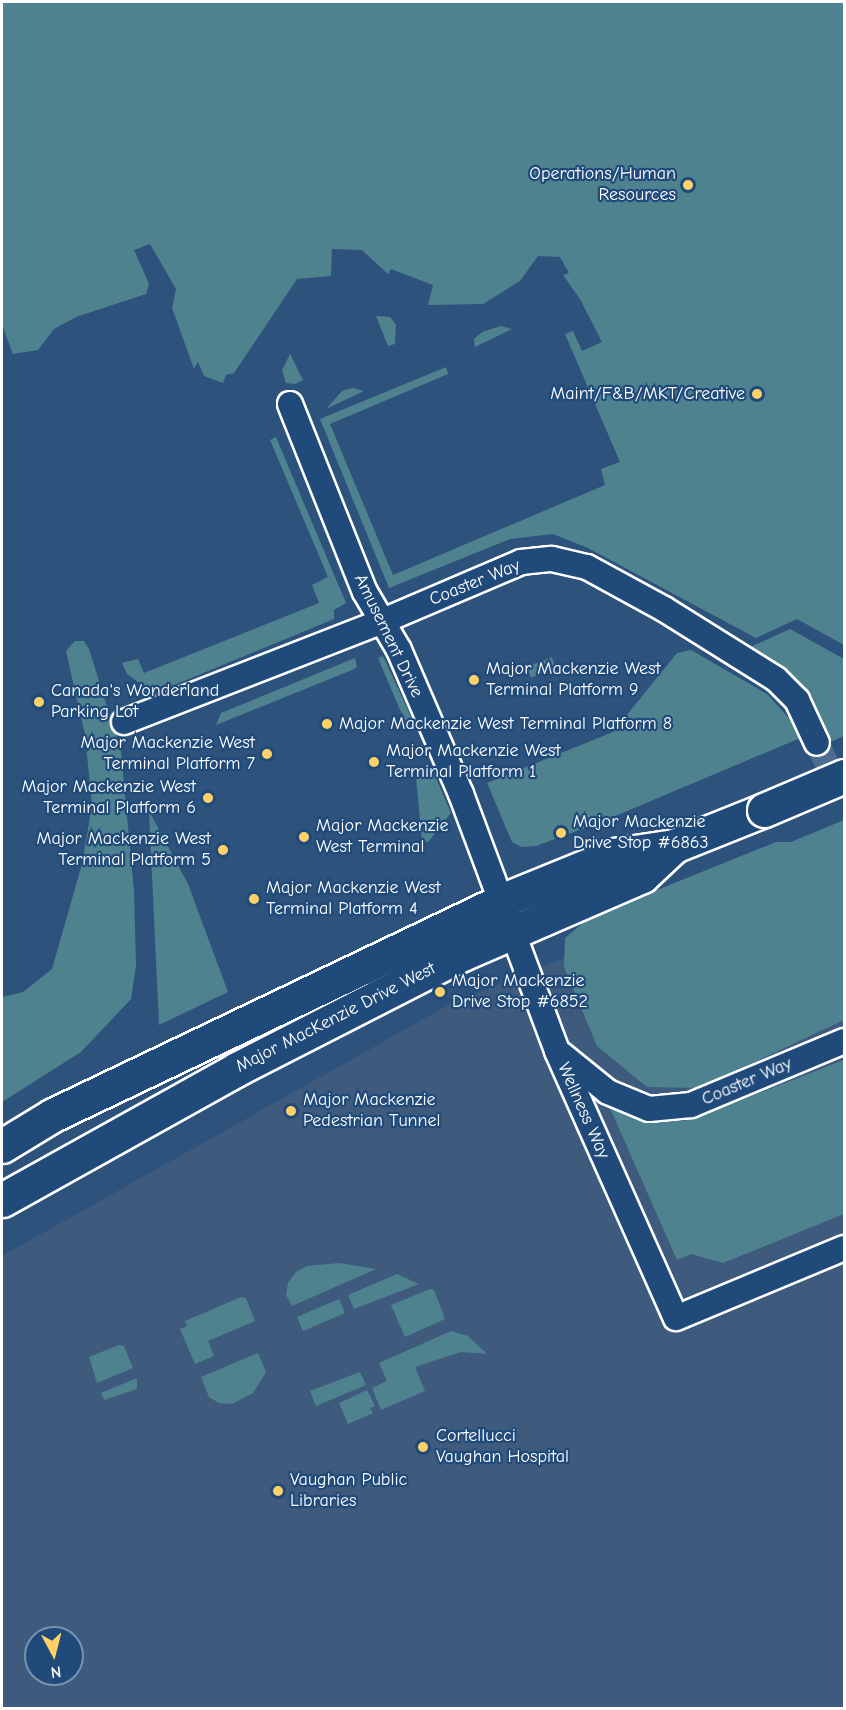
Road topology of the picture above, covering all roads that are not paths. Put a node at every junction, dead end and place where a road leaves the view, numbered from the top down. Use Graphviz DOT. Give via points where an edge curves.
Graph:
graph roads {
  1 [pos="290,404"];
  2 [pos="383,621"];
  3 [pos="124,722"];
  4 [pos="817,743"];
  5 [pos="844,776"];
  6 [pos="674,846"];
  7 [pos="503,900"];
  8 [pos="510,933"];
  9 [pos="844,1041"];
  10 [pos="556,1051"];
  11 [pos="2,1146"];
  12 [pos="2,1200"];
  13 [pos="844,1248"];
  1 -- 2 [label="street, Amusement Drive" via="365,592"];
  2 -- 3 [label="street, Coaster Way"];
  2 -- 4 [label="street, Coaster Way" via="520,562 552,559 587,567 664,609 776,679 796,700"];
  2 -- 7 [label="street, Amusement Drive" via="457,784"];
  5 -- 6 [label="main road, Major MacKenzie Drive West, bridge"];
  6 -- 7 [label="main road, Major MacKenzie Drive West" via="614,855"];
  6 -- 8 [label="main road, Major MacKenzie Drive West" via="642,876"];
  7 -- 8 [label="street, Wellness Way"];
  7 -- 11 [label="main road, Major MacKenzie Drive West" via="53,1115"];
  8 -- 10 [label="street, Wellness Way"];
  8 -- 12 [label="main road, Major MacKenzie Drive West" via="237,1069"];
  9 -- 10 [label="street, Coaster Way" via="692,1105 649,1108 608,1092"];
  10 -- 13 [label="street, Wellness Way" via="676,1318"];
}
